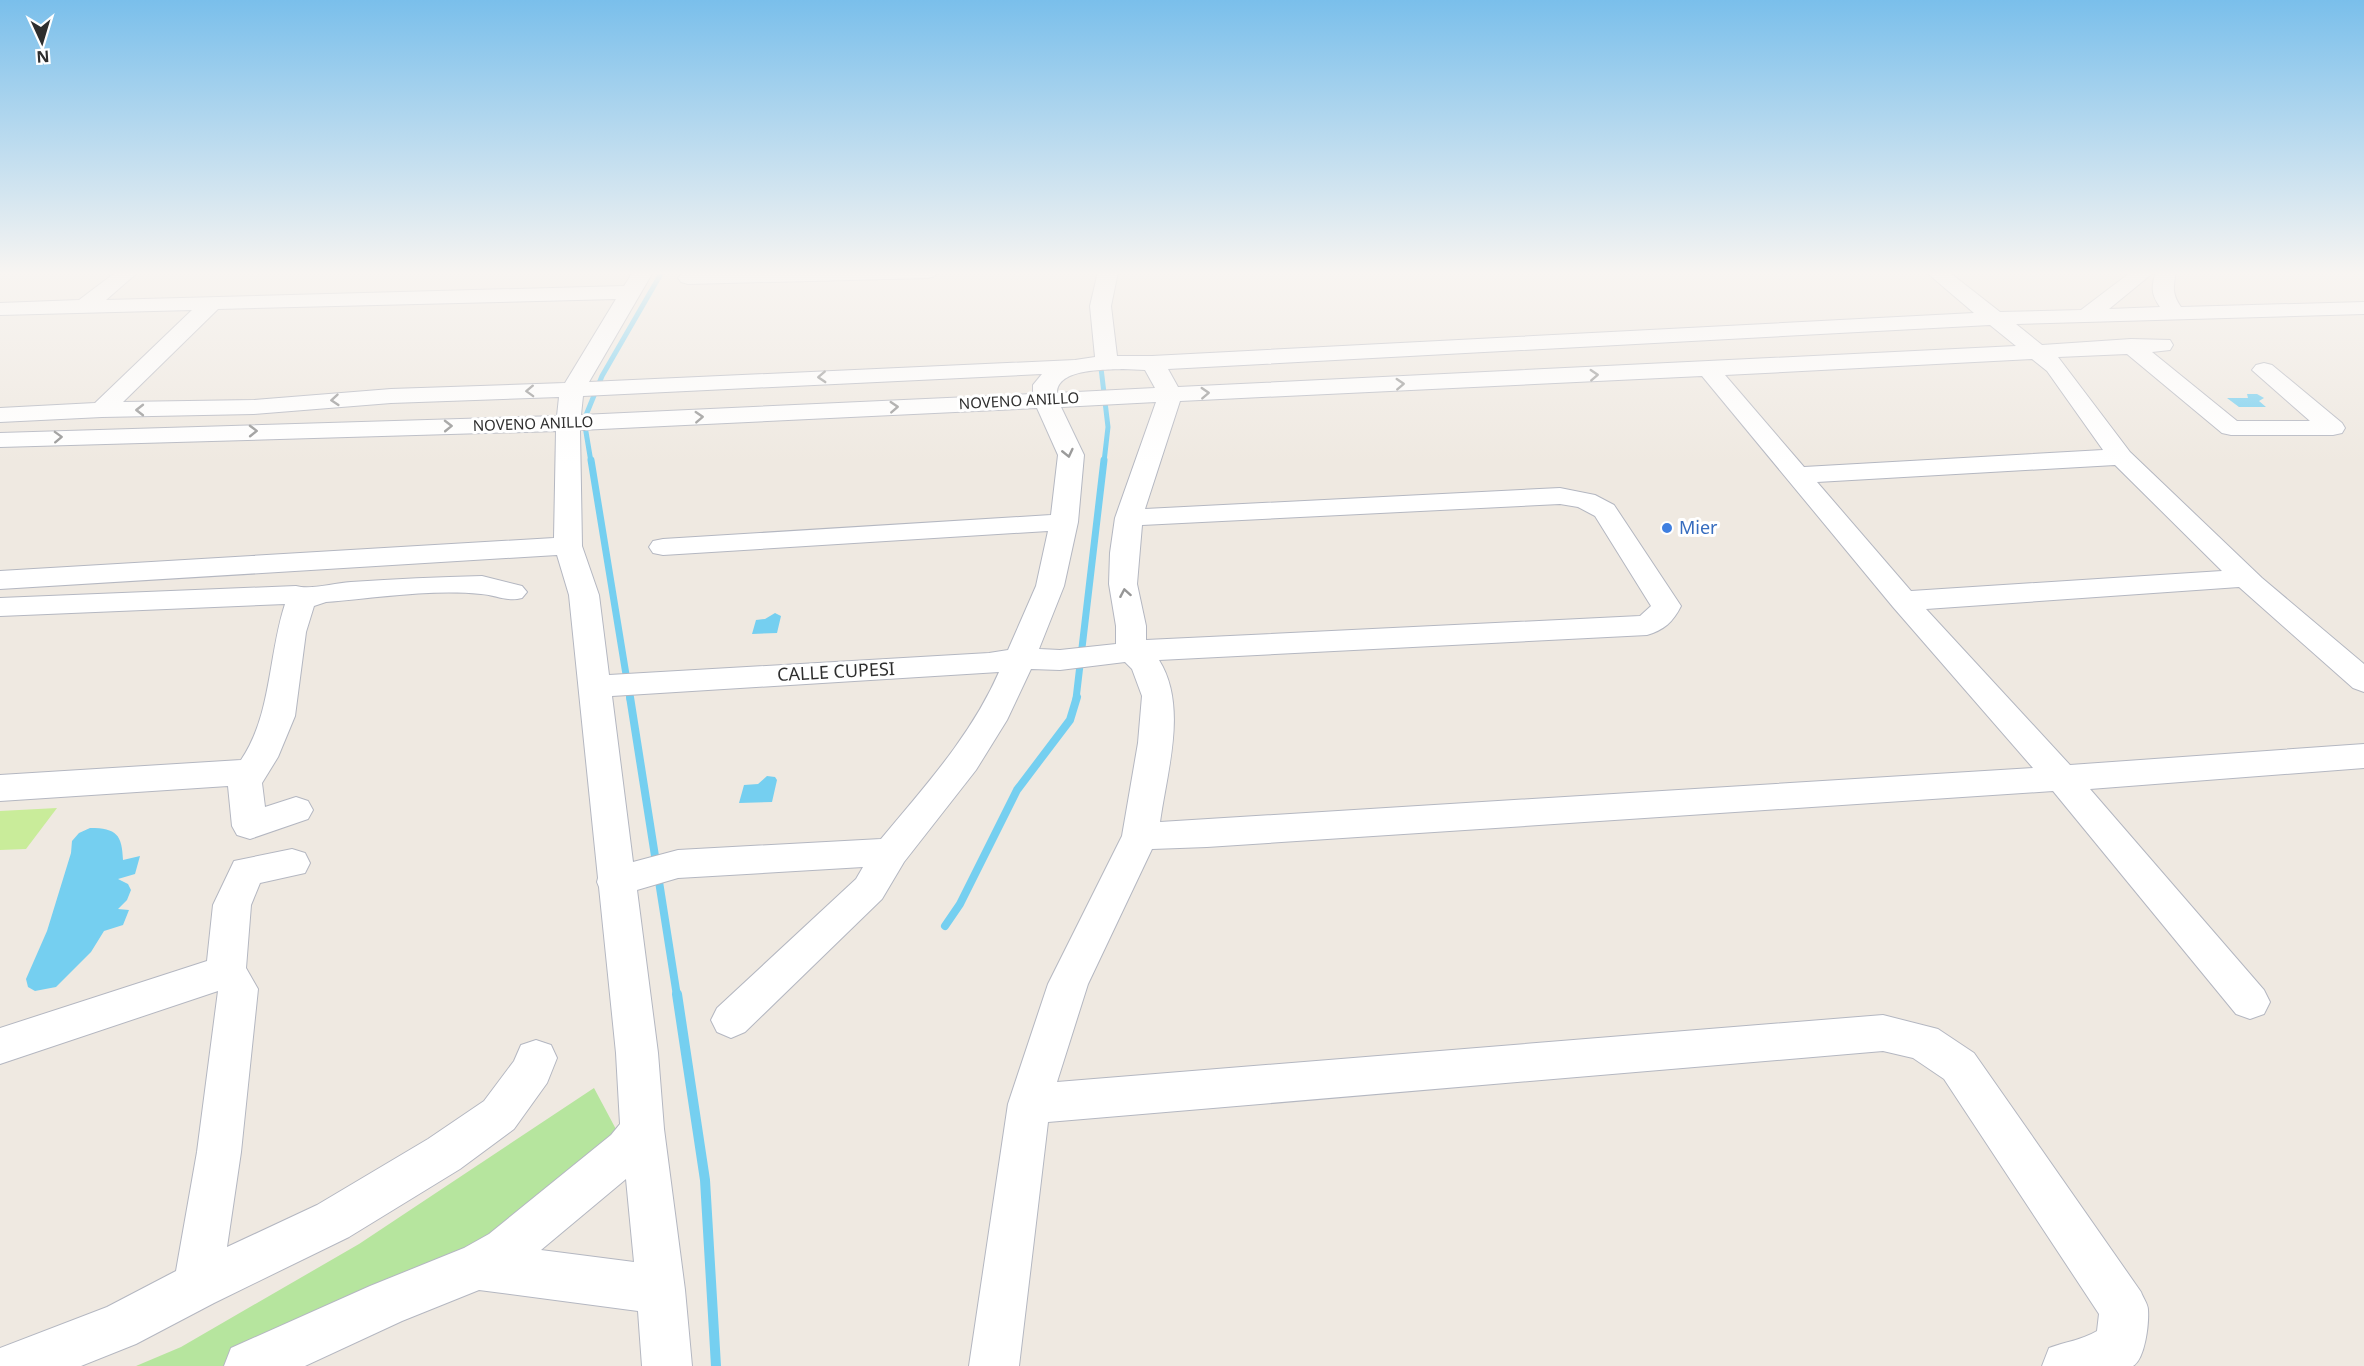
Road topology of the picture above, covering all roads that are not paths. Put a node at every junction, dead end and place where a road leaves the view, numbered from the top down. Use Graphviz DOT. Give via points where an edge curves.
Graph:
graph roads {
  1 [pos="178,336"];
  2 [pos="612,336"];
  3 [pos="1101,336"];
  4 [pos="1663,336"];
  5 [pos="2018,336"];
  6 [pos="2162,345"];
  7 [pos="2131,346"];
  8 [pos="2037,351"];
  9 [pos="1107,363"];
  10 [pos="1152,363"];
  11 [pos="1070,366"];
  12 [pos="1708,369"];
  13 [pos="2264,370"];
  14 [pos="684,384"];
  15 [pos="590,389"];
  16 [pos="1169,395"];
  17 [pos="1045,399"];
  18 [pos="102,410"];
  19 [pos="0,415"];
  20 [pos="668,418"];
  21 [pos="581,423"];
  22 [pos="0,440"];
  23 [pos="2121,458"];
  24 [pos="1798,475"];
  25 [pos="1129,518"];
  26 [pos="1064,522"];
  27 [pos="568,546"];
  28 [pos="663,547"];
  29 [pos="2247,578"];
  30 [pos="0,580"];
  31 [pos="512,592"];
  32 [pos="301,600"];
  33 [pos="1903,601"];
  34 [pos="0,608"];
  35 [pos="1117,654"];
  36 [pos="1020,658"];
  37 [pos="2364,681"];
  38 [pos="594,687"];
  39 [pos="2364,756"];
  40 [pos="252,772"];
  41 [pos="2061,778"];
  42 [pos="0,788"];
  43 [pos="296,810"];
  44 [pos="250,826"];
  45 [pos="1140,836"];
  46 [pos="891,852"];
  47 [pos="292,863"];
  48 [pos="247,871"];
  49 [pos="647,873"];
  50 [pos="226,972"];
  51 [pos="2250,1002"];
  52 [pos="731,1020"];
  53 [pos="0,1046"];
  54 [pos="536,1058"];
  55 [pos="1029,1104"];
  56 [pos="642,1129"];
  57 [pos="479,1266"];
  58 [pos="197,1286"];
  59 [pos="660,1290"];
  60 [pos="16,1366"];
  61 [pos="249,1366"];
  62 [pos="667,1366"];
  63 [pos="994,1366"];
  64 [pos="2067,1366"];
  1 -- 18 [label="street"];
  2 -- 15 [label="street"];
  3 -- 9 [label="street"];
  4 -- 10 [label="street"];
  5 -- 8 [label="street"];
  6 -- 7 [label="street, NOVENO ANILLO"];
  7 -- 8 [label="street, NOVENO ANILLO"];
  7 -- 13 [label="street" via="2231,428 2333,428"];
  8 -- 12 [label="street, NOVENO ANILLO"];
  8 -- 23 [label="street" via="2055,366"];
  9 -- 10 [label="street, NOVENO ANILLO"];
  9 -- 11 [label="street, NOVENO ANILLO"];
  10 -- 16 [label="street"];
  11 -- 14 [label="street, NOVENO ANILLO, one-way"];
  11 -- 17 [label="street" via="1047,382"];
  16 -- 12 [label="street, NOVENO ANILLO, one-way"];
  12 -- 24 [label="street"];
  14 -- 15 [label="street, NOVENO ANILLO"];
  14 -- 20 [label="street"];
  15 -- 18 [label="street, NOVENO ANILLO, one-way" via="391,396 254,407"];
  15 -- 21 [label="street"];
  16 -- 17 [label="street, NOVENO ANILLO"];
  16 -- 25 [label="street"];
  20 -- 17 [label="street, NOVENO ANILLO, one-way"];
  17 -- 26 [label="street, one-way" via="1071,455"];
  18 -- 19 [label="street, NOVENO ANILLO"];
  20 -- 21 [label="street, NOVENO ANILLO"];
  22 -- 21 [label="street, NOVENO ANILLO, one-way"];
  21 -- 27 [label="street"];
  23 -- 24 [label="street"];
  23 -- 29 [label="street"];
  24 -- 33 [label="street"];
  35 -- 25 [label="street, one-way" via="1131,626 1123,584"];
  25 -- 35 [label="street, CALLE CUPESI" via="1560,496 1586,501 1605,511 1666,606 1661,616 1647,625"];
  26 -- 28 [label="street"];
  26 -- 36 [label="street" via="1050,586"];
  27 -- 30 [label="street"];
  27 -- 38 [label="street" via="584,595"];
  29 -- 33 [label="street"];
  29 -- 37 [label="street"];
  31 -- 32 [label="street" via="482,585 414,586 324,592"];
  32 -- 34 [label="street" via="296,595 239,596"];
  32 -- 40 [label="street" via="291,632 279,716"];
  33 -- 41 [label="street"];
  35 -- 36 [label="street, CALLE CUPESI" via="1060,660"];
  35 -- 45 [label="street" via="1146,664 1158,696 1155,743"];
  36 -- 38 [label="street, CALLE CUPESI"];
  36 -- 46 [label="street" via="991,720 964,762"];
  38 -- 49 [label="street"];
  39 -- 41 [label="street"];
  40 -- 42 [label="street"];
  40 -- 44 [label="street" via="245,783"];
  41 -- 45 [label="street"];
  41 -- 51 [label="street"];
  43 -- 44 [label="street"];
  44 -- 48 [label="street"];
  45 -- 55 [label="street" via="1068,984"];
  46 -- 49 [label="street"];
  46 -- 52 [label="street" via="869,888"];
  47 -- 48 [label="street"];
  48 -- 50 [label="street" via="232,905"];
  49 -- 56 [label="street" via="637,1053"];
  50 -- 53 [label="street"];
  50 -- 58 [label="street" via="238,989 219,1152"];
  54 -- 58 [label="street" via="532,1070 499,1115 444,1154 333,1221"];
  55 -- 63 [label="street"];
  55 -- 64 [label="street" via="1883,1033 1923,1042 1959,1066 2124,1309 2120,1346 2089,1363"];
  56 -- 57 [label="street" via="627,1150 506,1250"];
  56 -- 59 [label="street"];
  57 -- 59 [label="street"];
  57 -- 61 [label="street"];
  58 -- 60 [label="street" via="119,1327"];
  59 -- 62 [label="street"];
}
